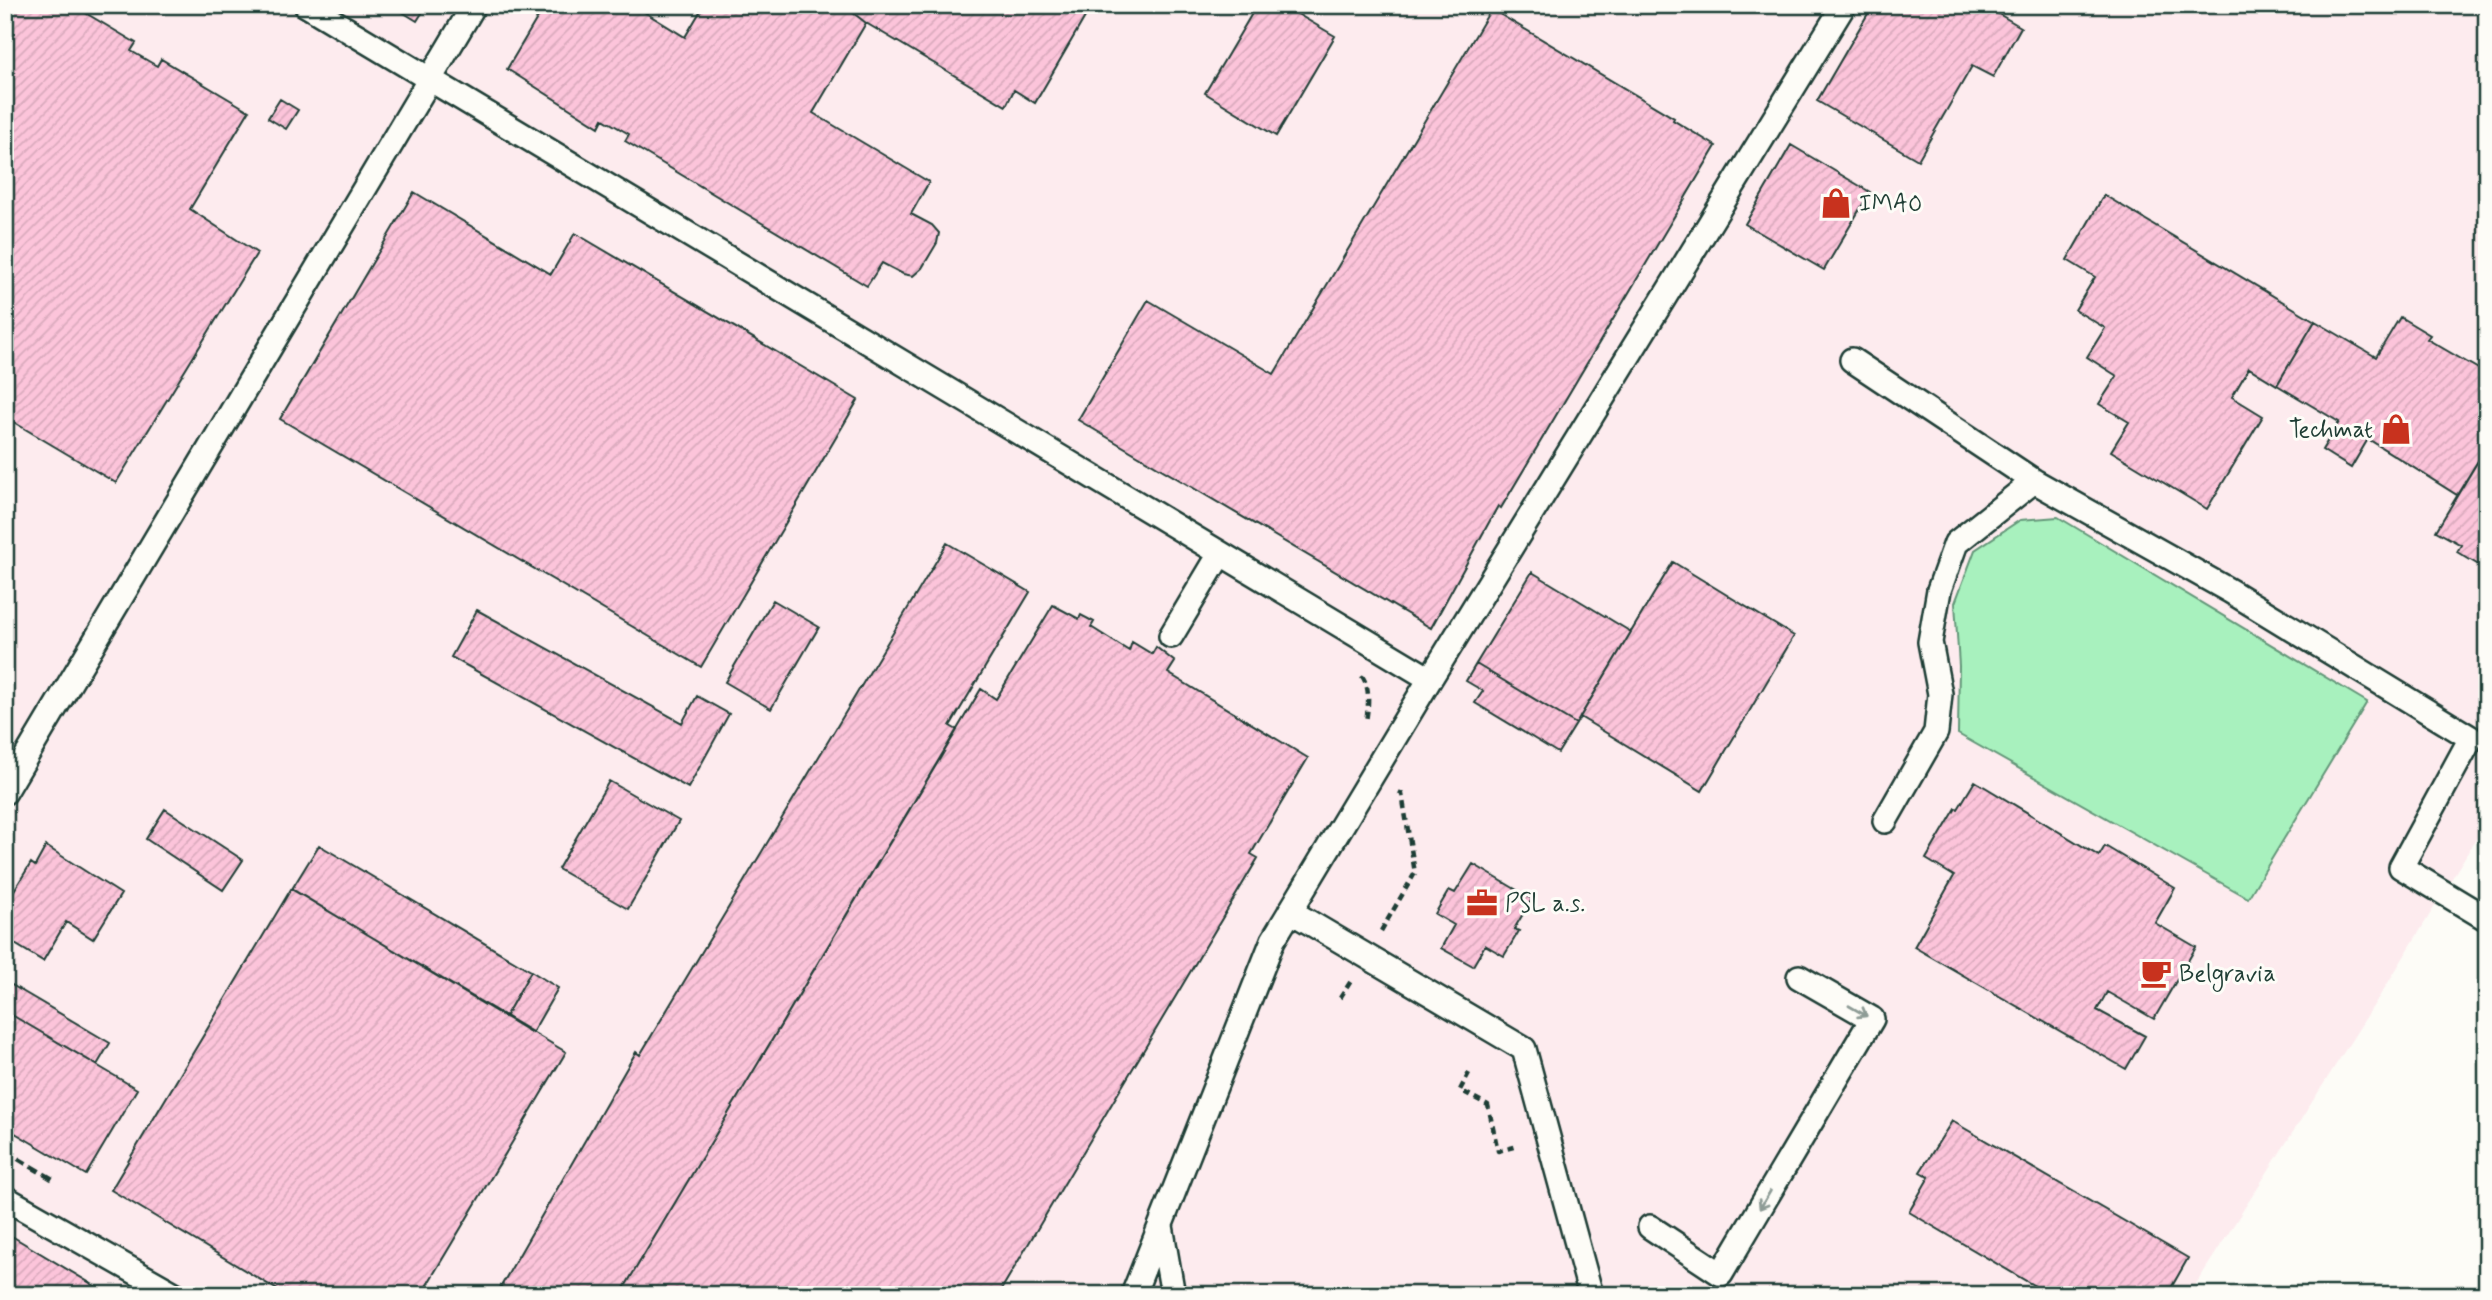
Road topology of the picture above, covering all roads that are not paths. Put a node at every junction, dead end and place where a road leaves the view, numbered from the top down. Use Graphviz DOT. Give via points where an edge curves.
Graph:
graph roads {
  1 [pos="306,5"];
  2 [pos="474,5"];
  3 [pos="1844,5"];
  4 [pos="430,80"];
  5 [pos="1852,360"];
  6 [pos="2034,481"];
  7 [pos="1220,554"];
  8 [pos="1171,636"];
  9 [pos="1430,679"];
  10 [pos="12,766"];
  11 [pos="5,792"];
  12 [pos="1885,821"];
  13 [pos="1290,911"];
  14 [pos="2487,919"];
  15 [pos="1799,976"];
  16 [pos="5,1198"];
  17 [pos="1161,1226"];
  18 [pos="1650,1227"];
  19 [pos="176,1295"];
  20 [pos="1133,1295"];
  21 [pos="1173,1295"];
  22 [pos="1591,1295"];
  1 -- 4 [label="lane"];
  2 -- 4 [label="lane"];
  3 -- 9 [label="lane"];
  4 -- 7 [label="lane"];
  4 -- 10 [label="lane"];
  5 -- 6 [label="lane"];
  6 -- 12 [label="lane" via="1956,543 1939,590 1930,642 1940,694 1936,732"];
  6 -- 14 [label="lane" via="2230,591 2471,738 2401,867"];
  7 -- 8 [label="lane"];
  7 -- 9 [label="lane"];
  9 -- 13 [label="lane"];
  10 -- 11 [label="lane"];
  13 -- 17 [label="lane" via="1273,940"];
  13 -- 22 [label="lane" via="1524,1049"];
  15 -- 18 [label="lane, one-way" via="1872,1019 1721,1274"];
  16 -- 19 [label="lane"];
  17 -- 20 [label="lane"];
  17 -- 21 [label="lane"];
}
